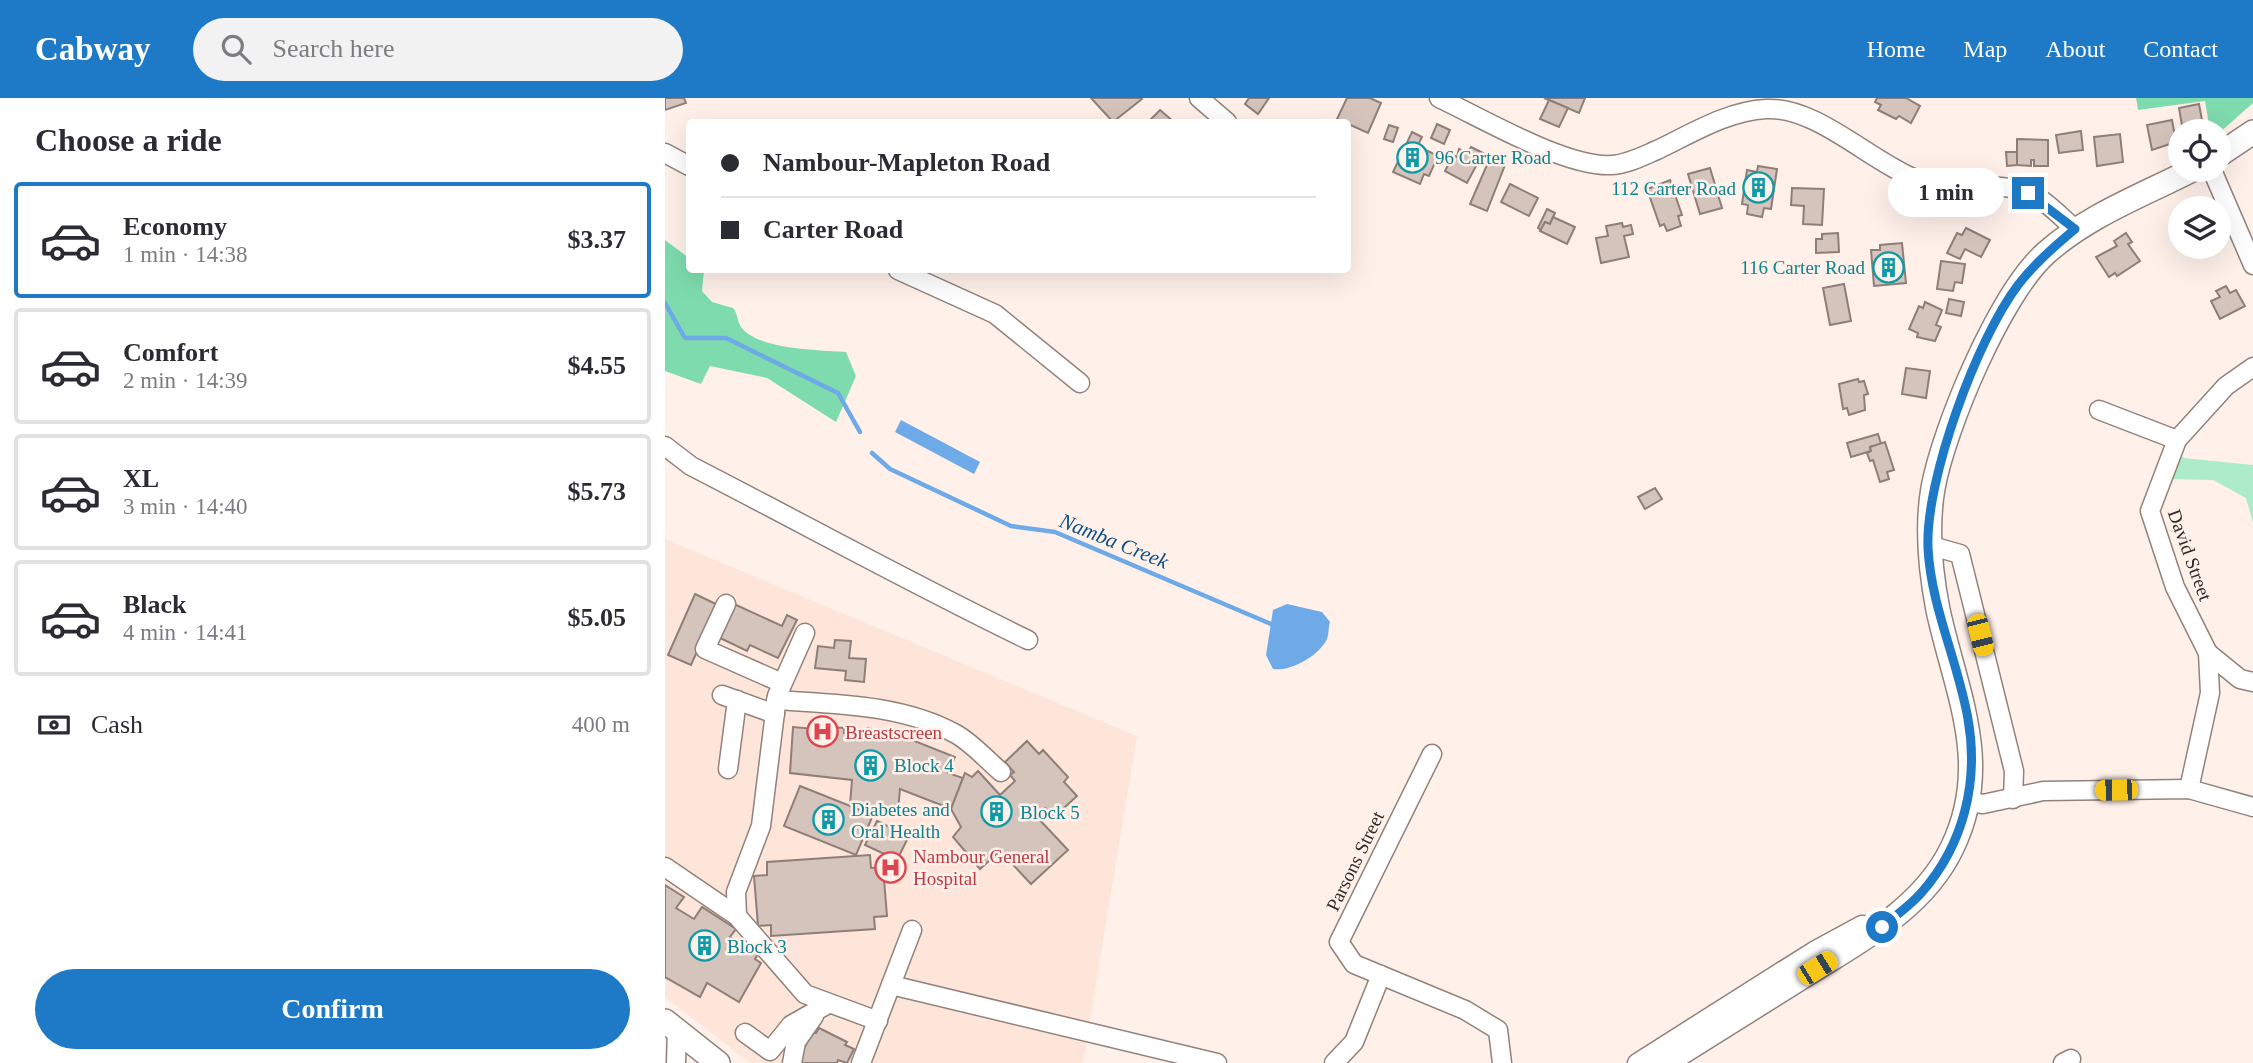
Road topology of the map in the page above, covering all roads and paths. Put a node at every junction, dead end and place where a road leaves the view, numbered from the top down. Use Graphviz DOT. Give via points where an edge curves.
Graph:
graph roads {
  1 [pos="1199,98"];
  2 [pos="1439,98"];
  3 [pos="1224,119"];
  4 [pos="2253,132"];
  5 [pos="2231,147"];
  6 [pos="665,153"];
  7 [pos="686,164"];
  8 [pos="2168,182"];
  9 [pos="2217,182"];
  10 [pos="2075,229"];
  11 [pos="2253,265"];
  12 [pos="905,273"];
  13 [pos="2253,367"];
  14 [pos="1080,383"];
  15 [pos="2099,410"];
  16 [pos="2177,440"];
  17 [pos="665,446"];
  18 [pos="1928,543"];
  19 [pos="726,604"];
  20 [pos="805,633"];
  21 [pos="1028,640"];
  22 [pos="2209,653"];
  23 [pos="2253,682"];
  24 [pos="778,699"];
  25 [pos="1431,754"];
  26 [pos="728,769"];
  27 [pos="1001,772"];
  28 [pos="2189,789"];
  29 [pos="2013,799"];
  30 [pos="1969,802"];
  31 [pos="2253,807"];
  32 [pos="665,867"];
  33 [pos="737,915"];
  34 [pos="1882,927"];
  35 [pos="912,930"];
  36 [pos="1381,975"];
  37 [pos="891,985"];
  38 [pos="828,1004"];
  39 [pos="878,1021"];
  40 [pos="671,1025"];
  41 [pos="745,1033"];
  42 [pos="675,1063"];
  43 [pos="718,1063"];
  44 [pos="792,1063"];
  45 [pos="861,1063"];
  46 [pos="1217,1063"];
  47 [pos="1334,1063"];
  48 [pos="1502,1063"];
  49 [pos="1637,1063"];
  50 [pos="1665,1063"];
  1 -- 3 [label="street"];
  2 -- 10 [label="street" via="1569,158 1602,165 1644,156 1739,113 1767,108 1788,111 1927,183 2028,193"];
  4 -- 5 [label="main road"];
  6 -- 7 [label="street"];
  8 -- 10 [label="main road"];
  9 -- 11 [label="street"];
  10 -- 18 [label="main road" via="2043,256 1997,320 1944,448 1933,489"];
  12 -- 14 [label="street" via="995,314"];
  13 -- 16 [label="street, David Street" via="2226,386"];
  15 -- 16 [label="street"];
  16 -- 22 [label="street, David Street" via="2150,511 2175,587"];
  17 -- 21 [label="street" via="691,466"];
  18 -- 29 [label="street" via="1960,554 2010,752"];
  18 -- 30 [label="main road" via="1939,614 1968,718 1972,759"];
  19 -- 24 [label="street" via="705,649"];
  20 -- 24 [label="street"];
  22 -- 23 [label="street" via="2240,679"];
  22 -- 28 [label="street, David Street" via="2210,692"];
  24 -- 26 [label="street" via="730,698"];
  24 -- 27 [label="street" via="855,705 909,716 957,734"];
  24 -- 33 [label="street" via="761,826 736,892"];
  25 -- 36 [label="street, Parsons Street" via="1339,942 1354,964"];
  28 -- 29 [label="street" via="2043,792"];
  28 -- 31 [label="street"];
  29 -- 30 [label="street"];
  30 -- 34 [label="main road" via="1952,849 1921,893"];
  32 -- 33 [label="street"];
  33 -- 38 [label="street" via="805,994"];
  34 -- 49 [label="street" via="1862,925 1814,951"];
  34 -- 50 [label="main road"];
  35 -- 37 [label="street"];
  36 -- 47 [label="street" via="1354,1042"];
  36 -- 48 [label="street, Parsons Street" via="1465,1010 1498,1030"];
  37 -- 39 [label="street"];
  37 -- 46 [label="street"];
  38 -- 39 [label="street"];
  38 -- 41 [label="street" via="791,1025 770,1051"];
  38 -- 44 [label="street" via="796,1042"];
  39 -- 45 [label="street"];
  40 -- 42 [label="street"];
  40 -- 43 [label="main road"];
}
